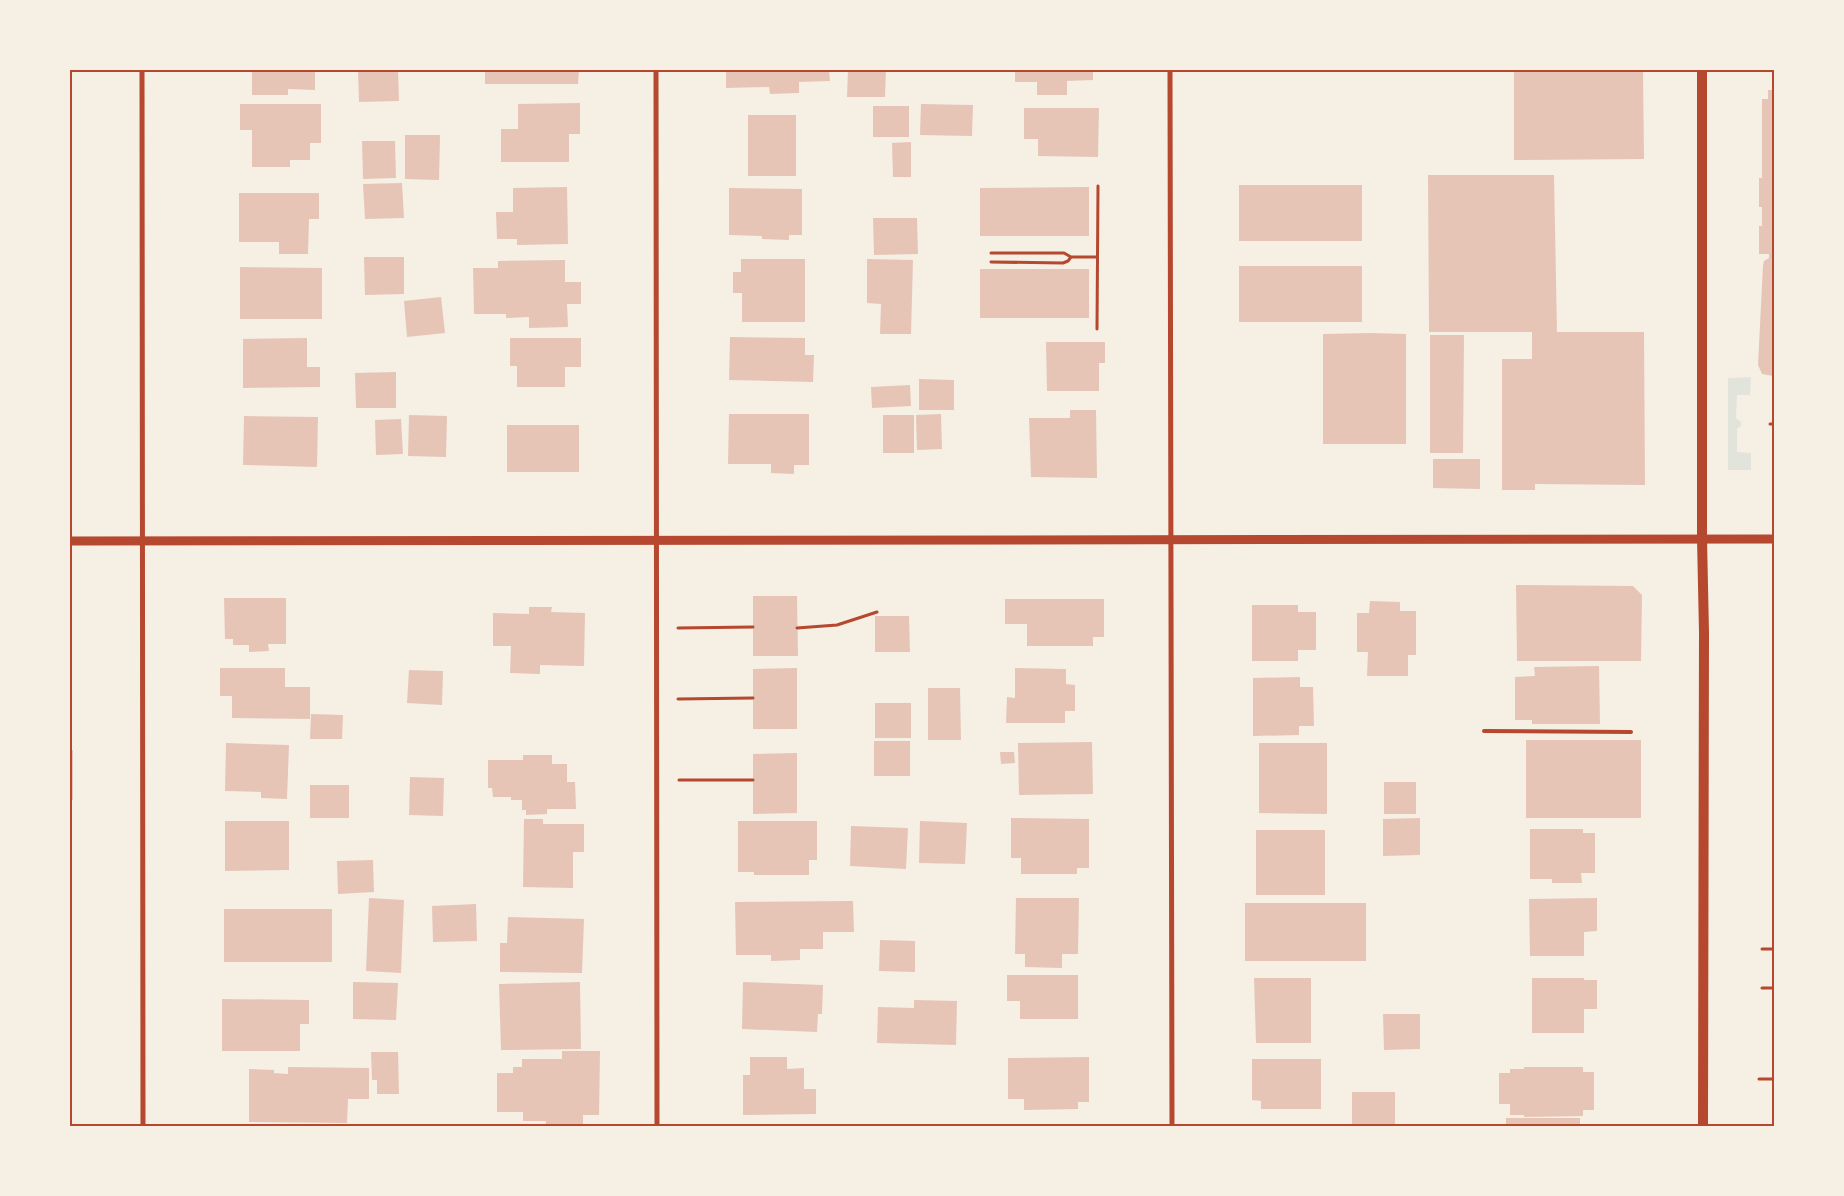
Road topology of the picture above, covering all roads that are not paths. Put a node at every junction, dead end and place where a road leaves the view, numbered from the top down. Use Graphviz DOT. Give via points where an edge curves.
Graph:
graph roads {
  1 [pos="142,70"];
  2 [pos="656,70"];
  3 [pos="1170,70"];
  4 [pos="1702,70"];
  5 [pos="1171,539"];
  6 [pos="1702,539"];
  7 [pos="1774,539"];
  8 [pos="70,541"];
  9 [pos="143,541"];
  10 [pos="656,541"];
  11 [pos="1484,731"];
  12 [pos="1630,732"];
  13 [pos="143,1126"];
  14 [pos="657,1126"];
  15 [pos="1172,1126"];
  16 [pos="1703,1126"];
  1 -- 9 [label="street"];
  2 -- 10 [label="street"];
  3 -- 5 [label="street"];
  4 -- 6 [label="main road"];
  5 -- 6 [label="street"];
  5 -- 10 [label="street"];
  5 -- 15 [label="street"];
  6 -- 7 [label="street"];
  6 -- 16 [label="main road"];
  8 -- 9 [label="street"];
  9 -- 10 [label="street"];
  9 -- 13 [label="street"];
  10 -- 14 [label="street"];
  11 -- 12 [label="lane"];
}
